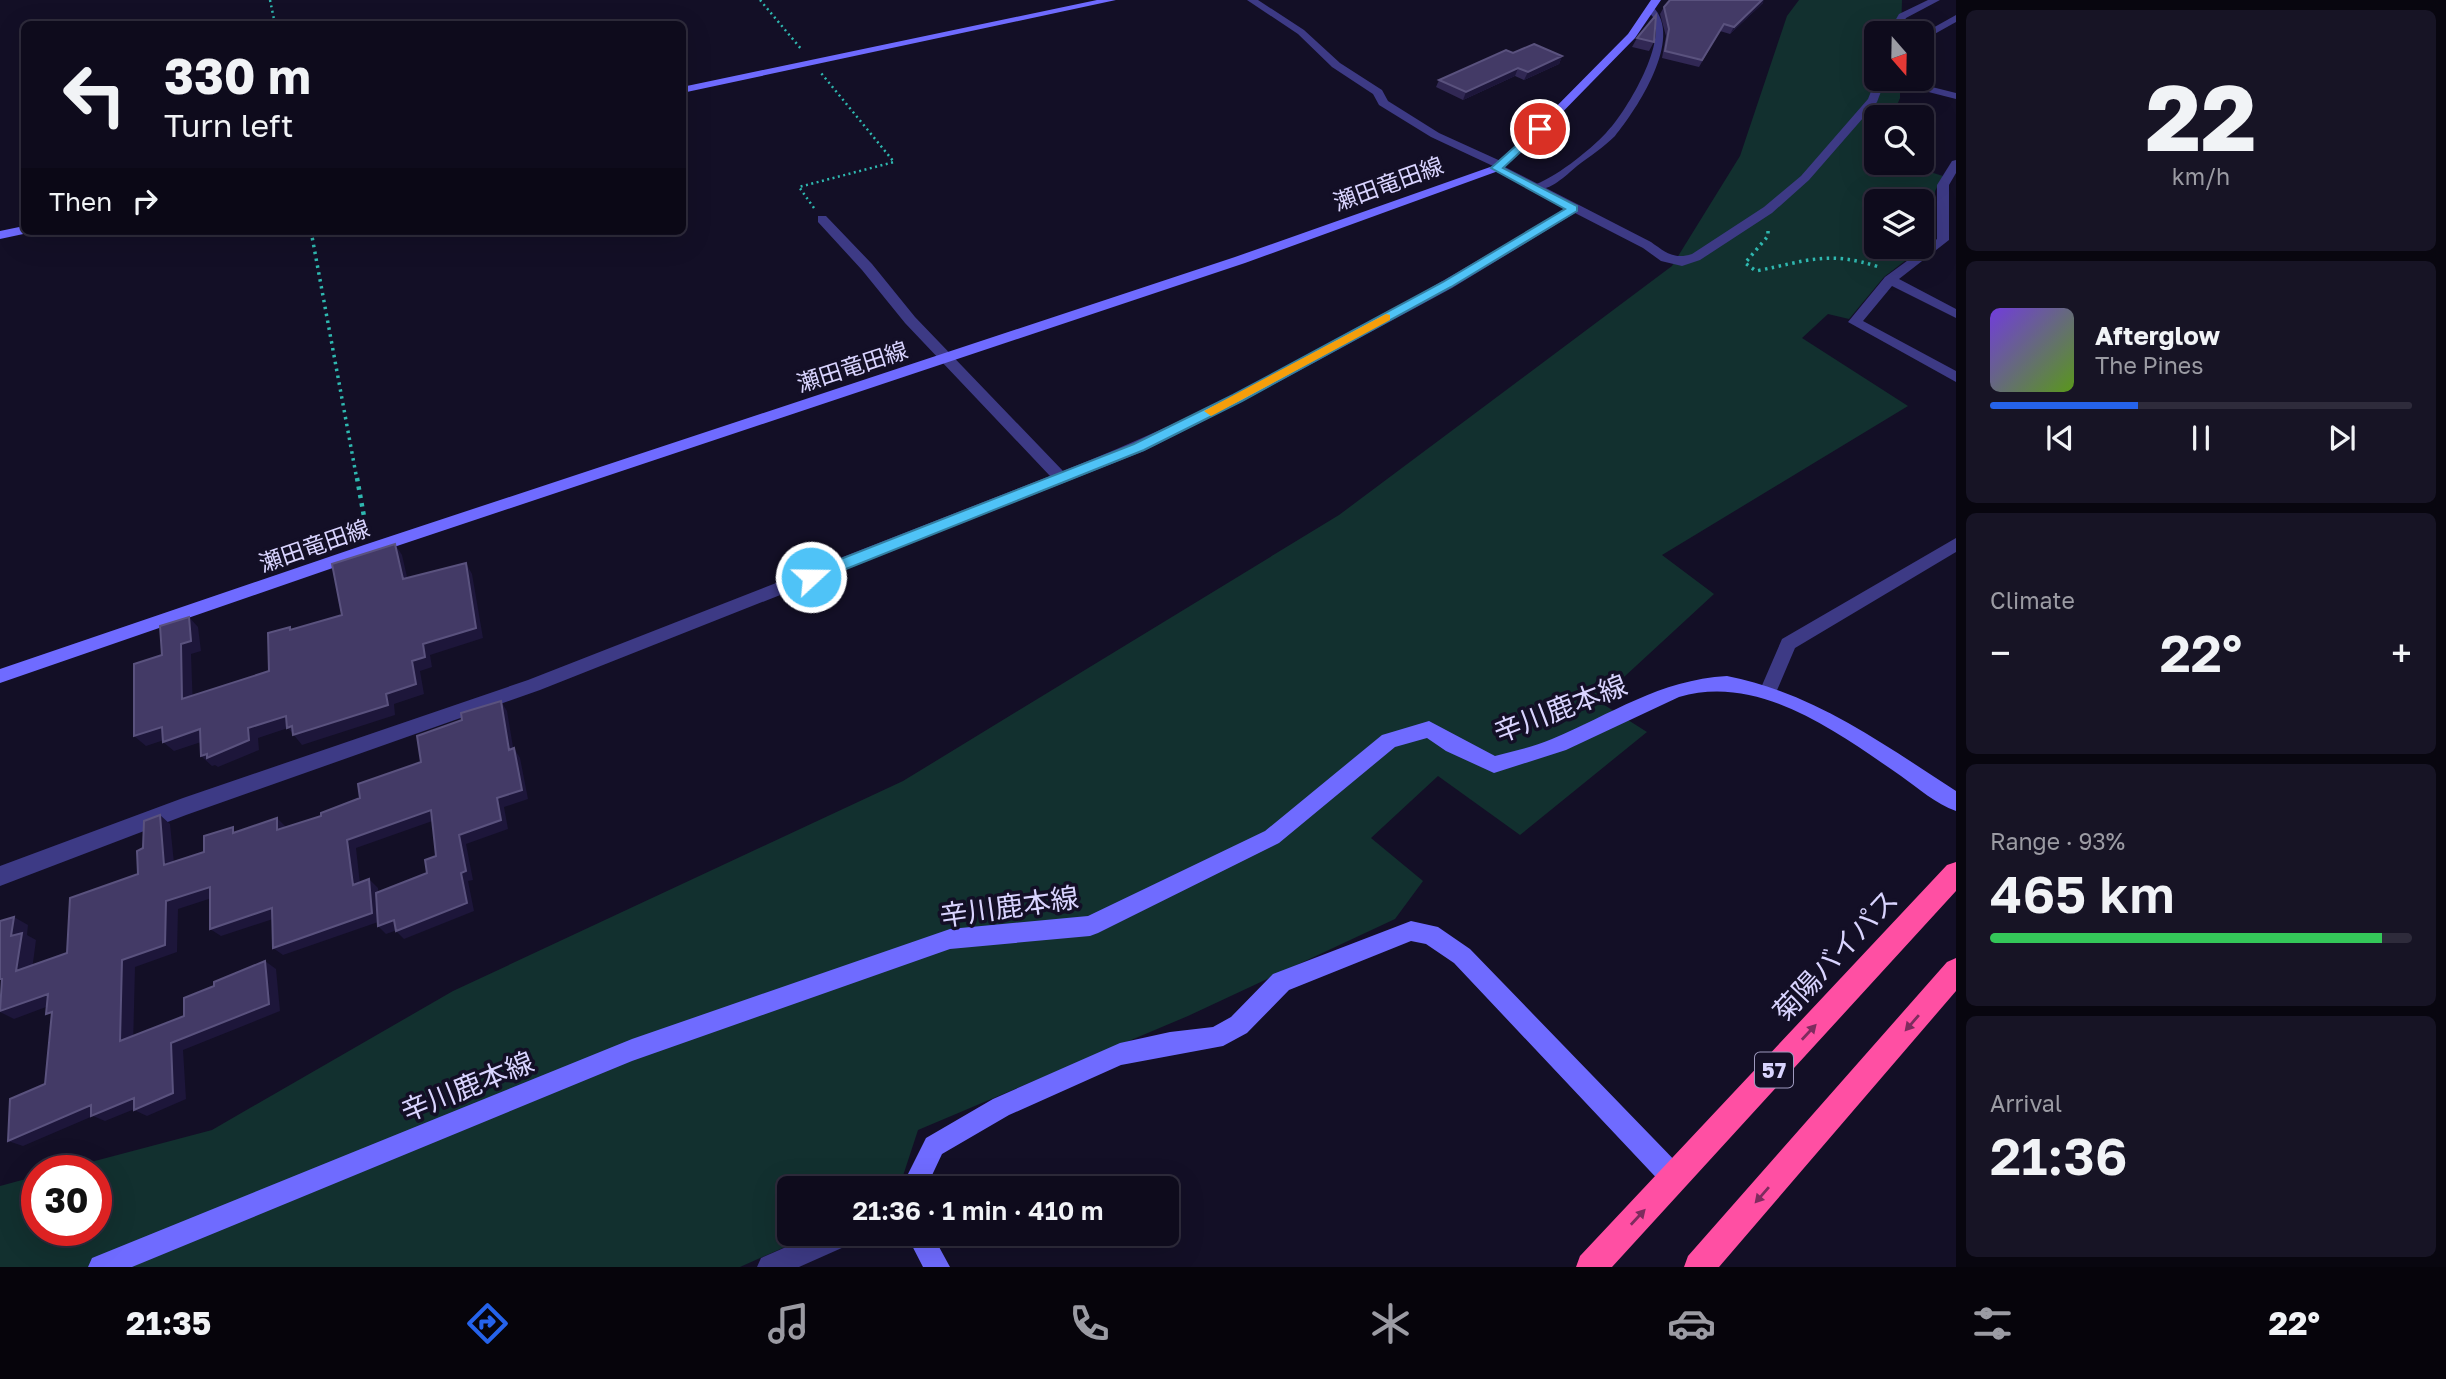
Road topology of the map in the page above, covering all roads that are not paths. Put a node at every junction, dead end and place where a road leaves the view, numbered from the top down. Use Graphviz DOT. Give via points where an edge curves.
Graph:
graph roads {
  1 [pos="1111,0"];
  2 [pos="1252,0"];
  3 [pos="1935,0"];
  4 [pos="1653,4"];
  5 [pos="1956,18"];
  6 [pos="1899,21"];
  7 [pos="1934,31"];
  8 [pos="686,89"];
  9 [pos="1934,89"];
  10 [pos="1876,91"];
  11 [pos="1954,94"];
  12 [pos="1956,163"];
  13 [pos="1499,167"];
  14 [pos="1943,185"];
  15 [pos="1535,188"];
  16 [pos="1956,191"];
  17 [pos="1573,209"];
  18 [pos="822,219"];
  19 [pos="21,231"];
  20 [pos="0,235"];
  21 [pos="1943,240"];
  22 [pos="1956,246"];
  23 [pos="1893,276"];
  24 [pos="1956,314"];
  25 [pos="947,359"];
  26 [pos="1956,377"];
  27 [pos="1062,479"];
  28 [pos="1956,544"];
  29 [pos="0,676"];
  30 [pos="1769,691"];
  31 [pos="1956,802"];
  32 [pos="1956,873"];
  33 [pos="0,876"];
  34 [pos="1956,971"];
  35 [pos="919,1176"];
  36 [pos="1674,1178"];
  37 [pos="817,1246"];
  38 [pos="925,1246"];
  39 [pos="102,1267"];
  40 [pos="769,1267"];
  41 [pos="937,1267"];
  42 [pos="1591,1267"];
  43 [pos="1699,1267"];
  1 -- 8 [label="main road"];
  2 -- 13 [label="street" via="1378,92 1383,103"];
  3 -- 6 [label="street"];
  4 -- 13 [label="main road, 瀬田竜田線" via="1632,36"];
  4 -- 15 [label="lane" via="1660,40 1631,108 1609,136 1549,184"];
  5 -- 7 [label="street"];
  9 -- 11 [label="street"];
  10 -- 17 [label="street" via="1805,178 1768,210 1682,262 1665,258"];
  12 -- 14 [label="street"];
  13 -- 15 [label="street"];
  13 -- 25 [label="main road, 瀬田竜田線"];
  14 -- 16 [label="street"];
  14 -- 21 [label="street"];
  15 -- 17 [label="street"];
  17 -- 27 [label="street" via="1447,285 1238,398"];
  18 -- 25 [label="street"];
  19 -- 20 [label="main road"];
  21 -- 22 [label="street"];
  21 -- 23 [label="street"];
  23 -- 24 [label="street"];
  23 -- 26 [label="street" via="1855,322"];
  25 -- 27 [label="street"];
  25 -- 29 [label="main road, 瀬田竜田線"];
  27 -- 33 [label="street" via="534,685"];
  28 -- 30 [label="street" via="1788,644"];
  30 -- 31 [label="main road, 辛川鹿本線" via="1802,705"];
  30 -- 39 [label="main road, 辛川鹿本線" via="1727,682 1696,685 1541,752 1494,765 1452,746 1429,729 1389,741 1272,838 1090,926 938,943 632,1049"];
  36 -- 32 [label="highway, 菊陽バイパス / 57, one-way"];
  34 -- 43 [label="highway, one-way"];
  35 -- 36 [label="main road" via="934,1146 1001,1107 1120,1054 1215,1038 1239,1025 1281,982 1411,931 1430,934 1462,956"];
  42 -- 36 [label="highway, 菊陽バイパス / 57, one-way"];
  37 -- 40 [label="street"];
  38 -- 41 [label="main road"];
}
